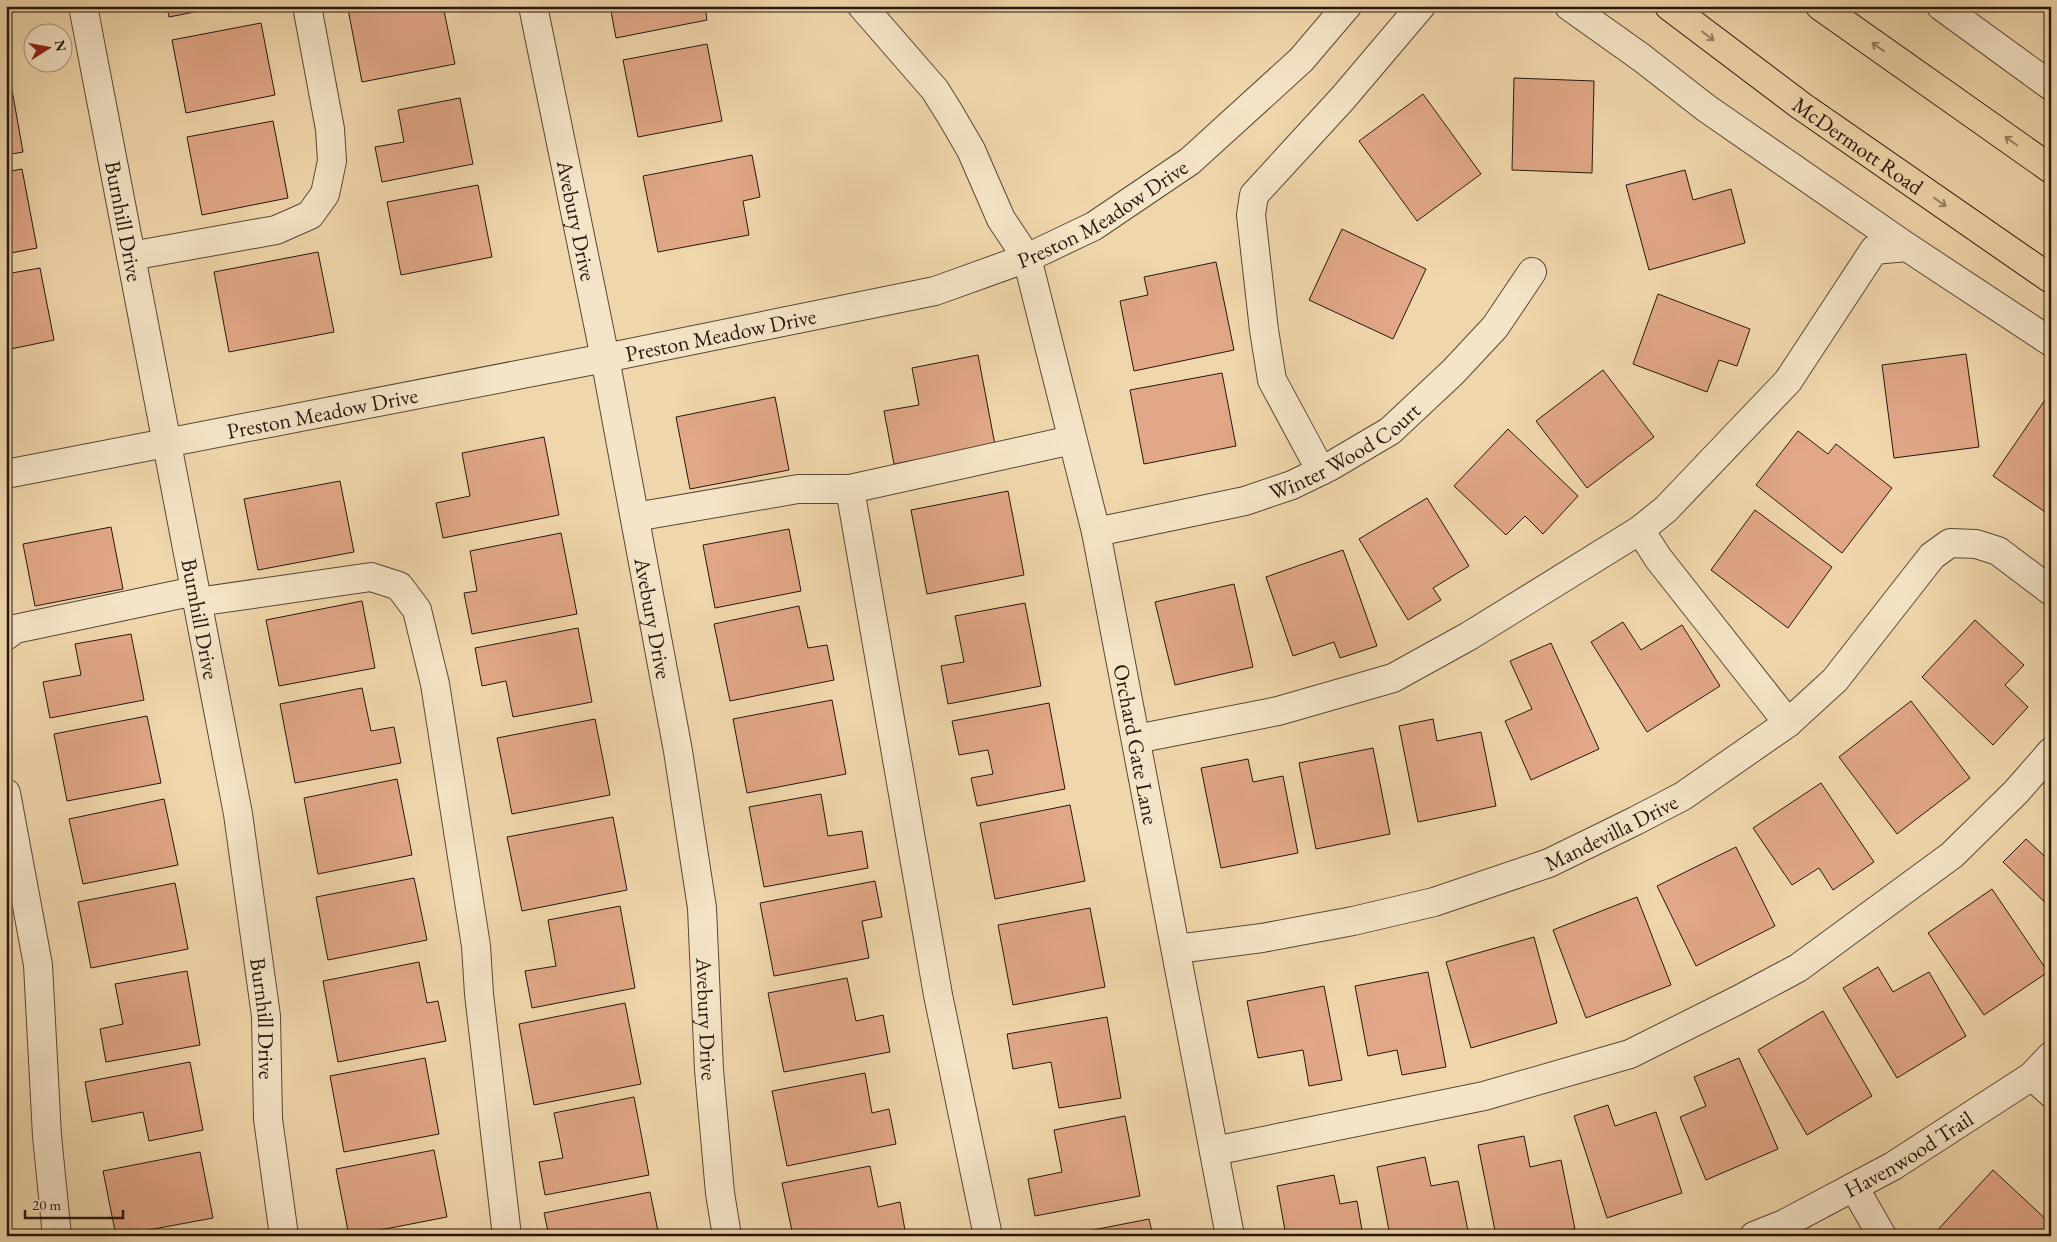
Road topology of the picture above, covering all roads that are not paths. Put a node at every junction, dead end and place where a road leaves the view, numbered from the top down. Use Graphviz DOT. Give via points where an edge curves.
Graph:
graph roads {
  1 [pos="82,6"];
  2 [pos="307,6"];
  3 [pos="533,6"];
  4 [pos="862,6"];
  5 [pos="1347,6"];
  6 [pos="1421,6"];
  7 [pos="1569,6"];
  8 [pos="1670,6"];
  9 [pos="1820,6"];
  10 [pos="1941,6"];
  11 [pos="2051,86"];
  12 [pos="2051,169"];
  13 [pos="1907,246"];
  14 [pos="131,256"];
  15 [pos="1027,258"];
  16 [pos="1532,272"];
  17 [pos="2051,279"];
  18 [pos="2051,342"];
  19 [pos="605,358"];
  20 [pos="1072,440"];
  21 [pos="167,443"];
  22 [pos="1321,471"];
  23 [pos="6,474"];
  24 [pos="850,489"];
  25 [pos="634,517"];
  26 [pos="1640,530"];
  27 [pos="1096,532"];
  28 [pos="2051,591"];
  29 [pos="196,597"];
  30 [pos="6,636"];
  31 [pos="1788,723"];
  32 [pos="1136,739"];
  33 [pos="2051,752"];
  34 [pos="6,793"];
  35 [pos="1177,949"];
  36 [pos="2051,1056"];
  37 [pos="2041,1085"];
  38 [pos="1214,1152"];
  39 [pos="1854,1187"];
  40 [pos="57,1236"];
  41 [pos="284,1236"];
  42 [pos="507,1236"];
  43 [pos="727,1236"];
  44 [pos="988,1236"];
  45 [pos="1230,1236"];
  46 [pos="1754,1236"];
  47 [pos="1882,1236"];
  1 -- 14 [label="street, Burnhill Drive"];
  2 -- 14 [label="street" via="330,129 332,161 325,194 310,215 276,230"];
  3 -- 19 [label="street, Avebury Drive"];
  4 -- 15 [label="street, Orchard Gate Lane" via="934,90 950,114 971,150 1001,219"];
  5 -- 15 [label="street, Preston Meadow Drive" via="1301,60 1190,161 1094,226"];
  6 -- 22 [label="street" via="1254,195 1251,214 1272,380"];
  7 -- 13 [label="street" via="1706,108"];
  8 -- 17 [label="main road, McDermott Road, one-way" via="1800,105"];
  12 -- 9 [label="main road, one-way"];
  10 -- 11 [label="street"];
  13 -- 18 [label="street"];
  13 -- 26 [label="street" via="1874,250 1788,380 1666,509"];
  14 -- 21 [label="street, Burnhill Drive"];
  15 -- 19 [label="street, Preston Meadow Drive" via="935,291"];
  15 -- 20 [label="street, Orchard Gate Lane"];
  16 -- 22 [label="street, Winter Wood Court" via="1495,327 1453,372 1390,431"];
  19 -- 21 [label="street, Preston Meadow Drive"];
  19 -- 25 [label="street, Avebury Drive"];
  20 -- 24 [label="street"];
  20 -- 27 [label="street, Orchard Gate Lane"];
  21 -- 23 [label="street, Preston Meadow Drive"];
  21 -- 29 [label="street, Burnhill Drive"];
  22 -- 27 [label="street, Winter Wood Court" via="1292,486 1245,501"];
  24 -- 25 [label="street" via="798,489"];
  24 -- 44 [label="street" via="938,995"];
  25 -- 43 [label="street, Avebury Drive" via="678,751 702,908 709,1070"];
  26 -- 31 [label="street" via="1658,558"];
  26 -- 32 [label="street" via="1469,636 1393,678 1278,711"];
  27 -- 32 [label="street, Orchard Gate Lane"];
  28 -- 31 [label="street, Mandevilla Drive" via="1998,551 1976,544 1950,542 1932,556 1835,680"];
  29 -- 30 [label="street" via="15,629"];
  29 -- 41 [label="street, Burnhill Drive" via="238,814 265,1006 268,1119"];
  29 -- 42 [label="street" via="371,577 399,586 417,610 435,684 476,946"];
  31 -- 35 [label="street, Mandevilla Drive" via="1683,796 1550,862 1434,902 1353,921"];
  32 -- 35 [label="street, Orchard Gate Lane"];
  33 -- 38 [label="street" via="1952,855 1798,968 1630,1054 1484,1096"];
  34 -- 40 [label="street" via="38,965 47,1136"];
  35 -- 38 [label="street, Orchard Gate Lane"];
  36 -- 37 [label="street, Havenwood Trail"];
  37 -- 39 [label="street, Havenwood Trail"];
  38 -- 45 [label="street, Orchard Gate Lane"];
  39 -- 46 [label="street, Havenwood Trail"];
  39 -- 47 [label="street"];
}
